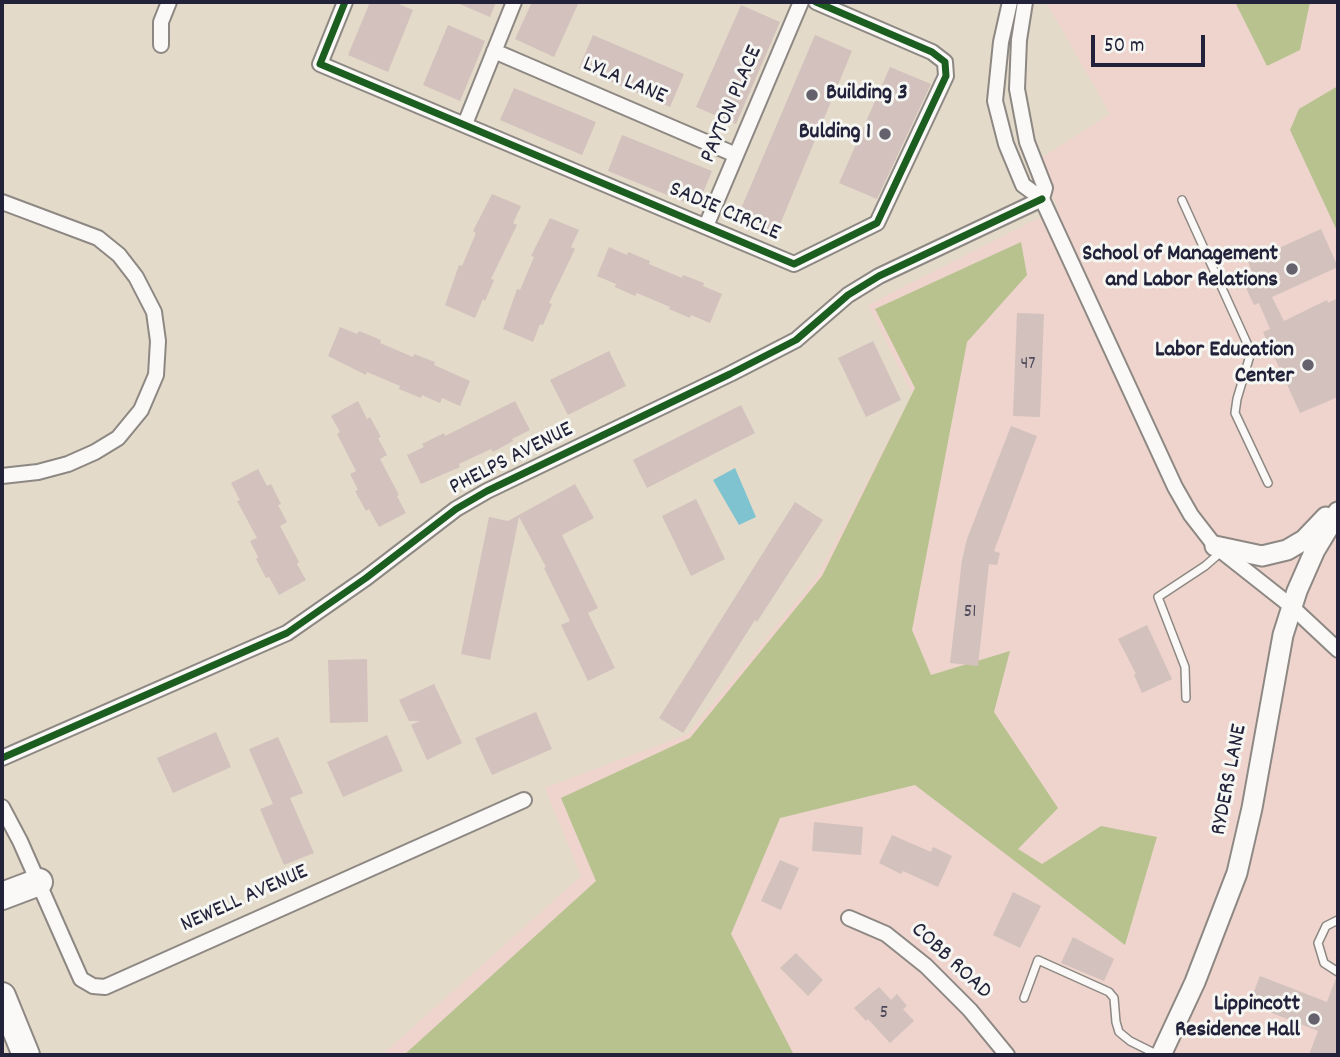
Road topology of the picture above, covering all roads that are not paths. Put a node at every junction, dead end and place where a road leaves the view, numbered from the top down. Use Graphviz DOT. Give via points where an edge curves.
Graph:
graph roads {
  1 [pos="169,2"];
  2 [pos="345,2"];
  3 [pos="514,2"];
  4 [pos="801,2"];
  5 [pos="816,2"];
  6 [pos="1010,2"];
  7 [pos="1026,2"];
  8 [pos="161,45"];
  9 [pos="494,51"];
  10 [pos="465,124"];
  11 [pos="736,155"];
  12 [pos="1042,199"];
  13 [pos="1181,200"];
  14 [pos="2,202"];
  15 [pos="706,226"];
  16 [pos="2,476"];
  17 [pos="1268,484"];
  18 [pos="1338,503"];
  19 [pos="1338,512"];
  20 [pos="1218,549"];
  21 [pos="1291,606"];
  22 [pos="1338,650"];
  23 [pos="1186,698"];
  24 [pos="2,758"];
  25 [pos="524,800"];
  26 [pos="2,807"];
  27 [pos="39,882"];
  28 [pos="2,896"];
  29 [pos="849,918"];
  30 [pos="1338,920"];
  31 [pos="1338,972"];
  32 [pos="2,996"];
  33 [pos="1024,998"];
  34 [pos="26,1055"];
  35 [pos="1007,1055"];
  36 [pos="1160,1055"];
  1 -- 8 [label="street" via="161,22"];
  2 -- 10 [label="street, SADIE CIRCLE" via="320,64"];
  3 -- 9 [label="street"];
  4 -- 11 [label="street, PAYTON PLACE"];
  5 -- 15 [label="street, SADIE CIRCLE" via="932,52 945,62 946,76 877,223 794,264"];
  6 -- 12 [label="street" via="995,102 1024,185"];
  7 -- 12 [label="street" via="1017,89 1027,142 1045,188"];
  9 -- 10 [label="street"];
  9 -- 11 [label="street, LYLA LANE"];
  10 -- 15 [label="street, SADIE CIRCLE"];
  11 -- 15 [label="street, PAYTON PLACE"];
  12 -- 20 [label="street" via="1175,487"];
  12 -- 24 [label="street, PHELPS AVENUE" via="878,276 796,340 486,491 287,633"];
  13 -- 17 [label="lane" via="1251,352 1235,413"];
  14 -- 16 [label="street" via="98,239 119,255 154,312 158,341 156,375 141,410 118,438 68,464"];
  18 -- 20 [label="main road" via="1304,540 1287,550 1262,556"];
  19 -- 21 [label="main road, RYDERS LANE" via="1315,550"];
  20 -- 21 [label="street"];
  20 -- 23 [label="lane" via="1205,566 1158,597 1185,667"];
  21 -- 22 [label="street"];
  21 -- 36 [label="main road, RYDERS LANE" via="1237,873 1195,982"];
  25 -- 27 [label="street, NEWELL AVENUE" via="105,988 81,979"];
  26 -- 27 [label="street"];
  27 -- 28 [label="highway"];
  29 -- 35 [label="street, COBB ROAD" via="886,934 926,965"];
  30 -- 31 [label="lane" via="1326,926 1318,943 1324,963"];
  32 -- 34 [label="highway"];
  33 -- 36 [label="lane" via="1038,960 1108,992 1114,998 1119,1032"];
}
